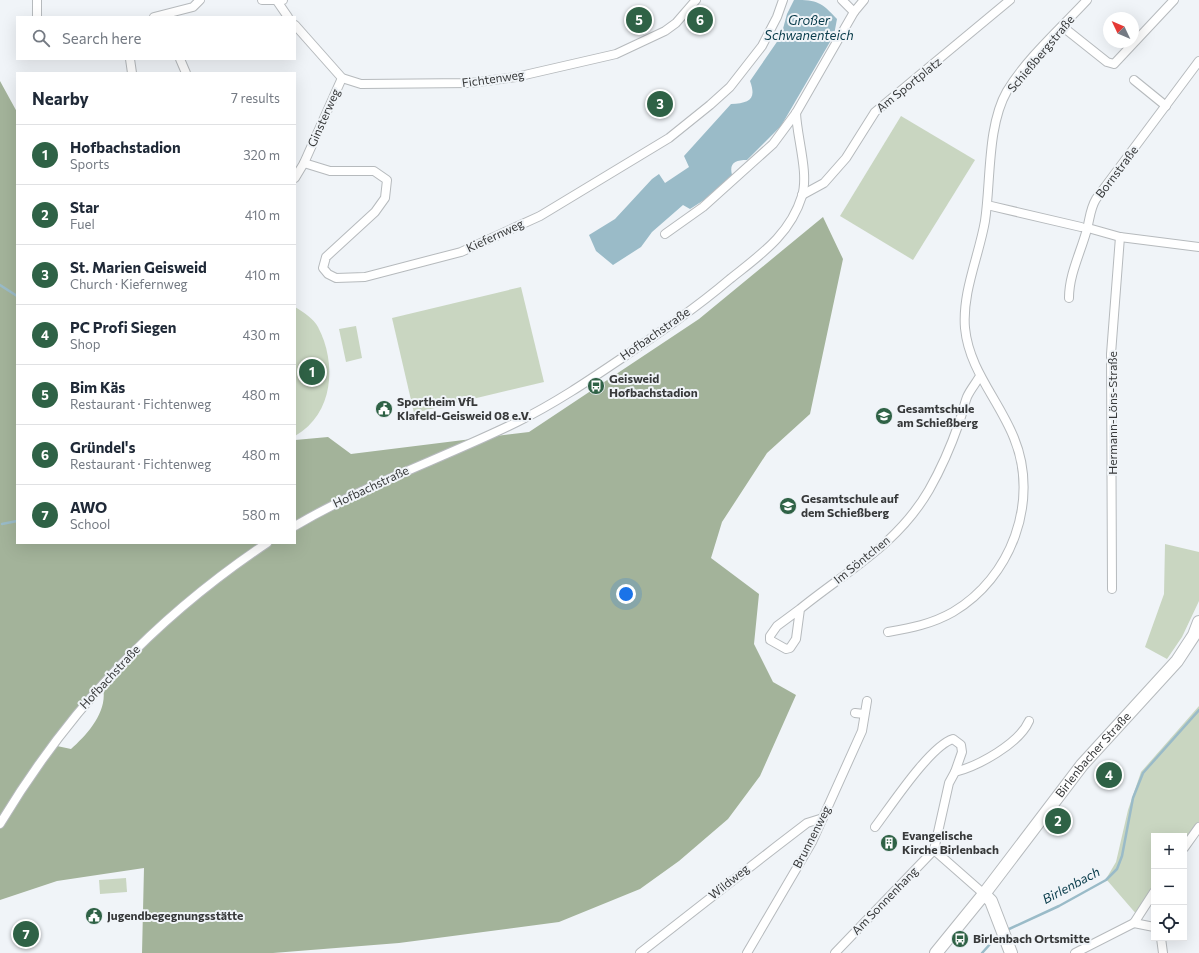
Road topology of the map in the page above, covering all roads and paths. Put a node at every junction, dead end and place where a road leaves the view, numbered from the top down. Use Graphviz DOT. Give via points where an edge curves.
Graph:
graph roads {
  1 [pos="37,0"];
  2 [pos="200,0"];
  3 [pos="262,0"];
  4 [pos="280,0"];
  5 [pos="696,0"];
  6 [pos="783,0"];
  7 [pos="842,0"];
  8 [pos="864,0"];
  9 [pos="1010,0"];
  10 [pos="1087,0"];
  11 [pos="1174,0"];
  12 [pos="854,12"];
  13 [pos="37,16"];
  14 [pos="167,16"];
  15 [pos="288,16"];
  16 [pos="296,26"];
  17 [pos="1063,27"];
  18 [pos="130,60"];
  19 [pos="180,60"];
  20 [pos="1199,61"];
  21 [pos="132,72"];
  22 [pos="186,72"];
  23 [pos="342,78"];
  24 [pos="1134,80"];
  25 [pos="1166,106"];
  26 [pos="796,113"];
  27 [pos="304,163"];
  28 [pos="296,176"];
  29 [pos="802,195"];
  30 [pos="987,206"];
  31 [pos="1084,227"];
  32 [pos="665,234"];
  33 [pos="1120,237"];
  34 [pos="1199,247"];
  35 [pos="1070,298"];
  36 [pos="980,376"];
  37 [pos="296,525"];
  38 [pos="266,544"];
  39 [pos="1112,589"];
  40 [pos="800,609"];
  41 [pos="1199,622"];
  42 [pos="888,632"];
  43 [pos="867,701"];
  44 [pos="855,713"];
  45 [pos="864,714"];
  46 [pos="1029,721"];
  47 [pos="955,772"];
  48 [pos="823,818"];
  49 [pos="0,824"];
  50 [pos="875,826"];
  51 [pos="1199,827"];
  52 [pos="1187,844"];
  53 [pos="934,850"];
  54 [pos="984,894"];
  55 [pos="1151,897"];
  56 [pos="1134,923"];
  57 [pos="1151,926"];
  58 [pos="1161,941"];
  59 [pos="640,953"];
  60 [pos="748,953"];
  61 [pos="835,953"];
  62 [pos="936,953"];
  63 [pos="1011,953"];
  64 [pos="1075,953"];
  65 [pos="1163,953"];
  1 -- 13 [label="street"];
  2 -- 14 [label="street" via="193,7"];
  3 -- 4 [label="street"];
  4 -- 15 [label="street"];
  5 -- 23 [label="street, Fichtenweg" via="666,31 616,54 516,77 442,84 362,84"];
  6 -- 27 [label="street, Kiefernweg" via="762,46 730,87 699,115 669,138 540,216 461,252 365,277 336,278 328,274 323,268 326,257 375,212 385,198 387,180 374,171 330,171"];
  7 -- 12 [label="street"];
  8 -- 12 [label="street"];
  9 -- 29 [label="street, Am Sportplatz" via="875,112 846,158 833,173 824,183"];
  10 -- 17 [label="street, Schießbergstraße"];
  11 -- 17 [label="street" via="1114,64 1107,62"];
  12 -- 26 [label="street"];
  16 -- 23 [label="street"];
  17 -- 30 [label="street, Schießbergstraße" via="1007,92 998,114"];
  18 -- 21 [label="street"];
  19 -- 22 [label="street"];
  20 -- 25 [label="street, Bornstraße"];
  23 -- 27 [label="street, Ginsterweg"];
  24 -- 25 [label="street"];
  25 -- 31 [label="street, Bornstraße" via="1096,199"];
  26 -- 29 [label="street, Hofbachstraße" via="803,159"];
  26 -- 32 [label="street" via="774,144 703,207"];
  27 -- 28 [label="street, Ginsterweg"];
  29 -- 37 [label="street, Hofbachstraße" via="793,218 780,238 709,296 565,396 518,422 366,488"];
  30 -- 31 [label="street"];
  30 -- 36 [label="street, Schießbergstraße" via="970,279 965,315 968,345"];
  31 -- 33 [label="street"];
  31 -- 35 [label="street, Bornstraße" via="1069,286"];
  33 -- 34 [label="street"];
  33 -- 39 [label="street, Hermann-Löns-Straße" via="1111,354"];
  36 -- 40 [label="street, Im Söntchen" via="967,396 945,459 911,516 876,552"];
  36 -- 42 [label="street, Schießbergstraße" via="1006,419 1021,456 1024,486 1017,533 990,581 953,612 927,625"];
  38 -- 49 [label="street, Hofbachstraße" via="183,605 120,664 54,743"];
  40 -- 40 [label="street, Im Söntchen" via="777,626 770,640 786,649 790,648 796,639"];
  41 -- 54 [label="main road, Birlenbacher Straße" via="1194,635 1177,661 1087,759"];
  43 -- 45 [label="street, Brunnenweg"];
  44 -- 45 [label="street"];
  45 -- 48 [label="street, Brunnenweg" via="862,731"];
  46 -- 47 [label="street" via="1019,737 987,758"];
  47 -- 50 [label="street" via="962,752 961,744 953,739 944,743 928,758"];
  47 -- 53 [label="street" via="949,783"];
  48 -- 59 [label="street, Wildweg" via="807,823"];
  48 -- 60 [label="street, Brunnenweg" via="812,842"];
  51 -- 52 [label="street"];
  53 -- 54 [label="street"];
  53 -- 61 [label="street, Am Sonnenhang"];
  54 -- 62 [label="main road, Birlenbacher Straße"];
  54 -- 63 [label="main road" via="991,901"];
  55 -- 56 [label="street"];
  56 -- 57 [label="street"];
  56 -- 64 [label="street"];
  58 -- 65 [label="street"];
}
